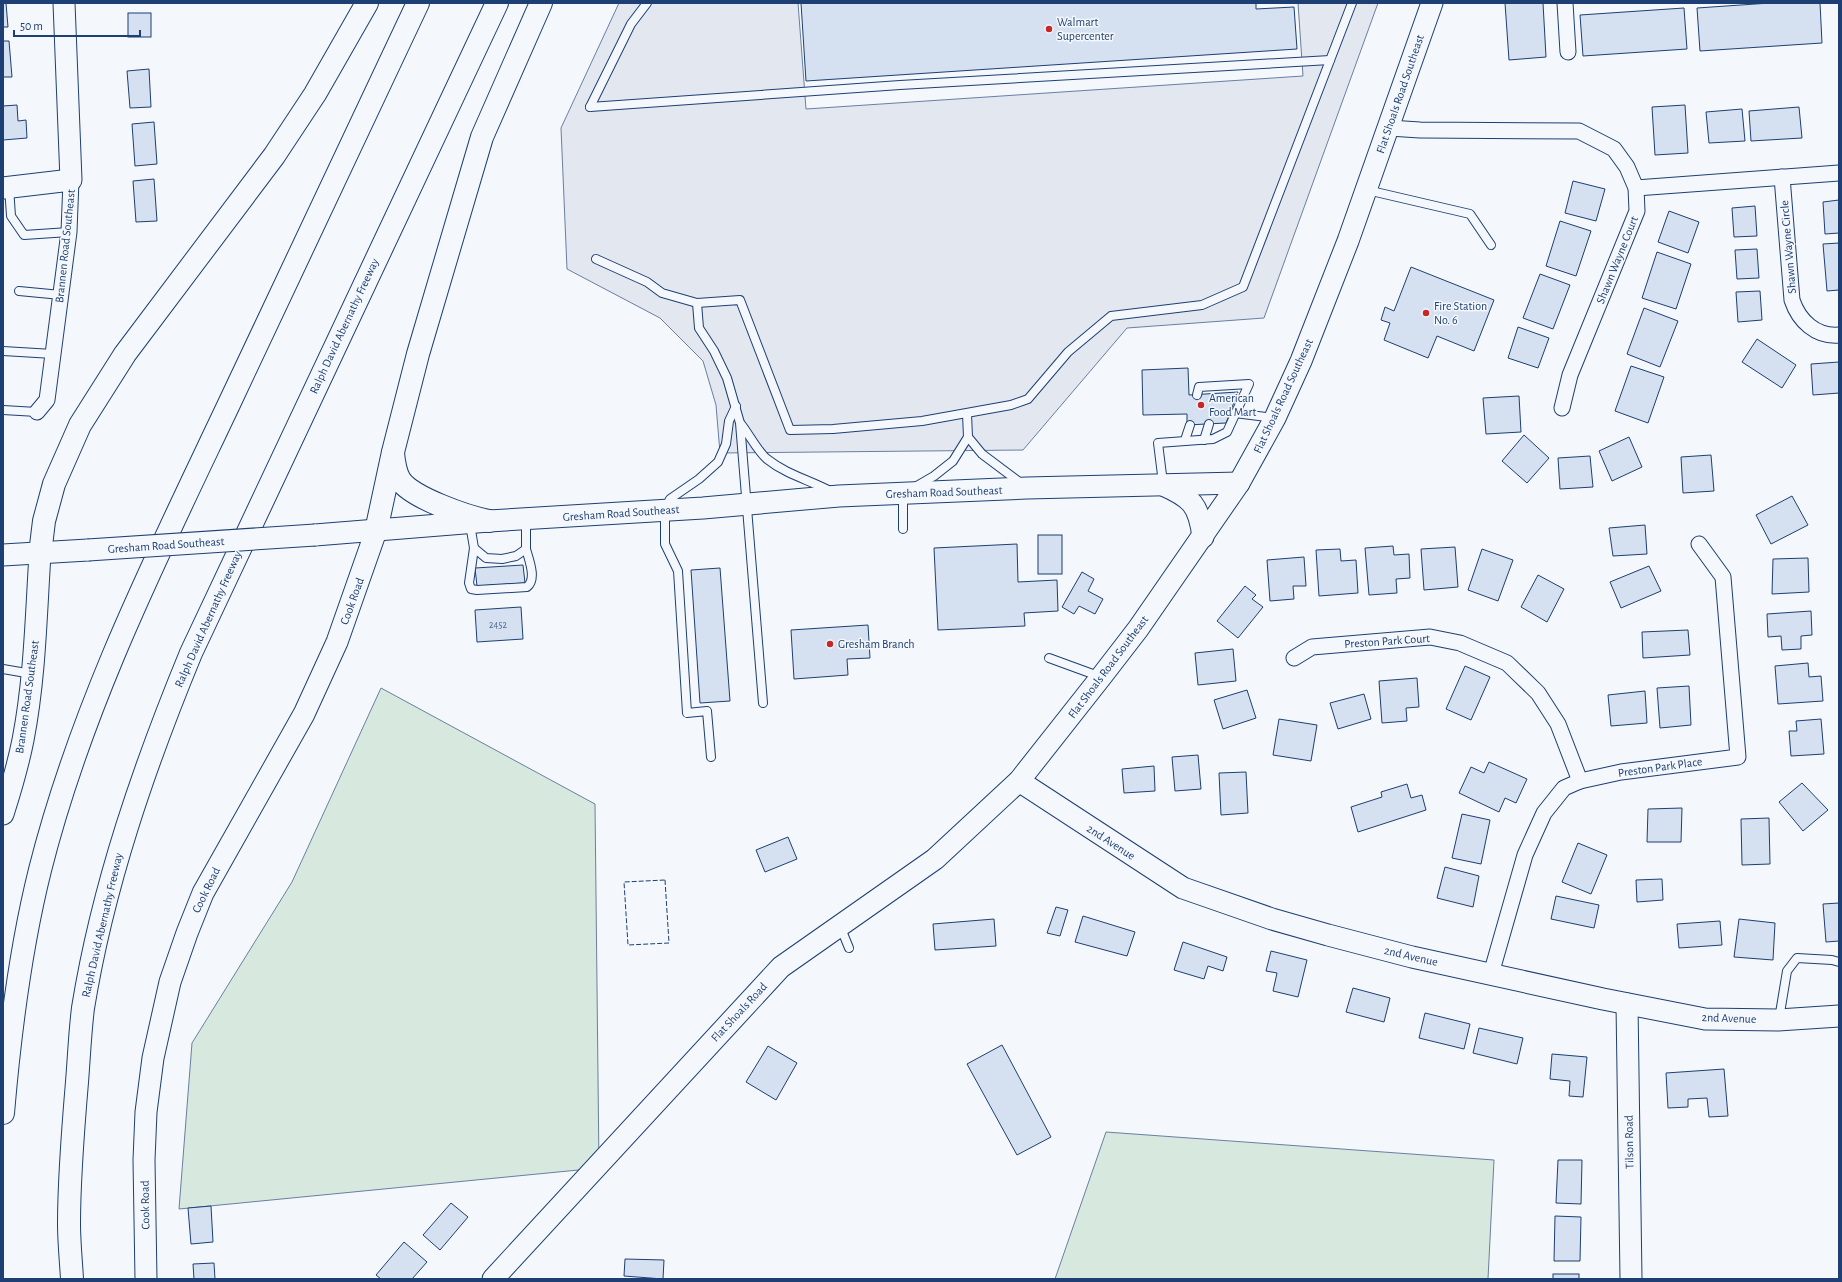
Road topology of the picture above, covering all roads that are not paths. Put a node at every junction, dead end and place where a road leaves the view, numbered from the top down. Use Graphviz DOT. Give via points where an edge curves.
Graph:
graph roads {
  1 [pos="64,3"];
  2 [pos="367,3"];
  3 [pos="418,3"];
  4 [pos="497,3"];
  5 [pos="540,3"];
  6 [pos="647,3"];
  7 [pos="1352,3"];
  8 [pos="1432,3"];
  9 [pos="1565,3"];
  10 [pos="1568,52"];
  11 [pos="1330,60"];
  12 [pos="1388,128"];
  13 [pos="1839,173"];
  14 [pos="1782,178"];
  15 [pos="72,180"];
  16 [pos="6,188"];
  17 [pos="1636,188"];
  18 [pos="1366,190"];
  19 [pos="69,232"];
  20 [pos="1491,245"];
  21 [pos="596,259"];
  22 [pos="19,291"];
  23 [pos="61,295"];
  24 [pos="697,303"];
  25 [pos="1839,335"];
  26 [pos="3,351"];
  27 [pos="53,354"];
  28 [pos="1197,395"];
  29 [pos="736,406"];
  30 [pos="1562,408"];
  31 [pos="3,410"];
  32 [pos="37,412"];
  33 [pos="967,414"];
  34 [pos="1235,414"];
  35 [pos="1275,418"];
  36 [pos="740,423"];
  37 [pos="1210,424"];
  38 [pos="1190,425"];
  39 [pos="968,437"];
  40 [pos="1185,440"];
  41 [pos="1204,440"];
  42 [pos="393,452"];
  43 [pos="1239,483"];
  44 [pos="1163,485"];
  45 [pos="1027,488"];
  46 [pos="903,493"];
  47 [pos="839,496"];
  48 [pos="747,504"];
  49 [pos="665,510"];
  50 [pos="526,519"];
  51 [pos="479,522"];
  52 [pos="903,529"];
  53 [pos="376,531"];
  54 [pos="1203,536"];
  55 [pos="1699,544"];
  56 [pos="474,548"];
  57 [pos="526,549"];
  58 [pos="40,554"];
  59 [pos="3,555"];
  60 [pos="1049,658"];
  61 [pos="1294,658"];
  62 [pos="3,669"];
  63 [pos="32,674"];
  64 [pos="1102,677"];
  65 [pos="763,703"];
  66 [pos="711,757"];
  67 [pos="1019,781"];
  68 [pos="1580,781"];
  69 [pos="3,814"];
  70 [pos="840,925"];
  71 [pos="849,948"];
  72 [pos="1839,962"];
  73 [pos="1491,974"];
  74 [pos="1627,1004"];
  75 [pos="1839,1016"];
  76 [pos="1778,1020"];
  77 [pos="3,1113"];
  78 [pos="72,1279"];
  79 [pos="146,1279"];
  80 [pos="493,1279"];
  81 [pos="1631,1279"];
  1 -- 15 [label="street, Brannen Road Southeast"];
  2 -- 58 [label="highway" via="315,94 274,156 125,354 80,424 54,484 44,521"];
  3 -- 77 [label="highway" via="136,601 82,733 40,871 21,960 8,1046"];
  4 -- 78 [label="highway, Ralph David Abernathy Freeway" via="221,588 162,722 138,790 116,861 83,1009 69,1217"];
  5 -- 42 [label="highway" via="482,137 418,354"];
  6 -- 11 [label="lane" via="631,24 590,106"];
  7 -- 11 [label="lane"];
  8 -- 12 [label="street, Flat Shoals Road Southeast"];
  9 -- 10 [label="street"];
  11 -- 33 [label="lane" via="1243,288 1202,305 1111,316 1068,352 1028,399"];
  12 -- 17 [label="street, Shawn Wayne Court" via="1579,131 1614,149"];
  12 -- 18 [label="street, Flat Shoals Road Southeast"];
  13 -- 14 [label="street"];
  14 -- 17 [label="street"];
  14 -- 25 [label="street, Shawn Wayne Circle" via="1792,300 1802,320 1810,327 1823,334"];
  15 -- 16 [label="street"];
  15 -- 19 [label="street, Brannen Road Southeast"];
  16 -- 19 [label="lane" via="11,216 24,235"];
  17 -- 30 [label="street, Shawn Wayne Court" via="1637,211 1570,375"];
  18 -- 20 [label="lane" via="1470,214"];
  18 -- 35 [label="street, Flat Shoals Road Southeast" via="1301,361"];
  19 -- 23 [label="street, Brannen Road Southeast"];
  21 -- 24 [label="lane" via="647,282 662,293"];
  22 -- 23 [label="lane"];
  23 -- 27 [label="street, Brannen Road Southeast"];
  24 -- 29 [label="lane" via="700,328 727,378"];
  24 -- 33 [label="lane" via="740,300 790,430 833,430"];
  26 -- 27 [label="lane"];
  27 -- 32 [label="street, Brannen Road Southeast" via="47,400"];
  28 -- 34 [label="lane" via="1199,388 1224,390 1249,384"];
  29 -- 36 [label="lane"];
  29 -- 49 [label="lane" via="729,421 726,444 718,462 670,499"];
  31 -- 32 [label="lane"];
  33 -- 39 [label="lane"];
  34 -- 35 [label="lane"];
  34 -- 41 [label="lane" via="1227,432 1213,439"];
  35 -- 43 [label="street, Flat Shoals Road Southeast"];
  36 -- 47 [label="lane" via="766,458 787,473"];
  36 -- 48 [label="lane"];
  37 -- 41 [label="lane"];
  38 -- 40 [label="lane"];
  39 -- 45 [label="lane" via="982,454"];
  39 -- 46 [label="lane" via="953,461 934,476"];
  40 -- 41 [label="lane"];
  40 -- 44 [label="lane" via="1158,442"];
  42 -- 51 [label="highway" via="397,474 410,490"];
  42 -- 53 [label="highway"];
  43 -- 44 [label="street, Gresham Road Southeast"];
  43 -- 54 [label="street, Flat Shoals Road Southeast"];
  44 -- 45 [label="street, Gresham Road Southeast"];
  44 -- 54 [label="street" via="1183,494 1194,505 1200,517"];
  45 -- 46 [label="street, Gresham Road Southeast"];
  46 -- 47 [label="street, Gresham Road Southeast"];
  46 -- 52 [label="lane"];
  47 -- 48 [label="street, Gresham Road Southeast"];
  48 -- 49 [label="street, Gresham Road Southeast"];
  48 -- 65 [label="lane"];
  49 -- 50 [label="street, Gresham Road Southeast"];
  49 -- 66 [label="lane" via="665,544 678,571 687,713 707,711"];
  50 -- 51 [label="street, Gresham Road Southeast"];
  50 -- 57 [label="lane"];
  51 -- 53 [label="street, Gresham Road Southeast"];
  51 -- 56 [label="lane"];
  53 -- 58 [label="street, Gresham Road Southeast, bridge"];
  53 -- 79 [label="street, Cook Road" via="337,642 304,714 203,893 170,982 153,1058 146,1112"];
  54 -- 64 [label="street, Flat Shoals Road Southeast"];
  55 -- 68 [label="street, Preston Park Place" via="1723,577 1738,757 1621,772"];
  56 -- 57 [label="lane" via="486,558 502,559 516,556"];
  56 -- 57 [label="lane" via="469,583 471,589 477,590 527,587 531,584"];
  58 -- 59 [label="street, Gresham Road Southeast"];
  58 -- 63 [label="street, Brannen Road Southeast"];
  60 -- 64 [label="lane"];
  61 -- 68 [label="street, Preston Park Court" via="1312,647 1430,636 1467,646 1508,663 1538,693 1558,724"];
  62 -- 63 [label="lane"];
  63 -- 69 [label="street, Brannen Road Southeast" via="23,739"];
  64 -- 67 [label="street, Flat Shoals Road Southeast"];
  67 -- 70 [label="street, Flat Shoals Road" via="935,859"];
  67 -- 73 [label="street, 2nd Avenue" via="1183,888 1272,919 1328,935"];
  68 -- 73 [label="street, Preston Park Place" via="1564,788 1544,814 1525,855"];
  70 -- 71 [label="lane"];
  70 -- 80 [label="street, Flat Shoals Road" via="781,967"];
  72 -- 76 [label="lane" via="1797,958 1787,971"];
  73 -- 74 [label="street, 2nd Avenue"];
  74 -- 76 [label="street, 2nd Avenue" via="1705,1019"];
  74 -- 81 [label="street, Tilson Road"];
  75 -- 76 [label="street, 2nd Avenue"];
}
